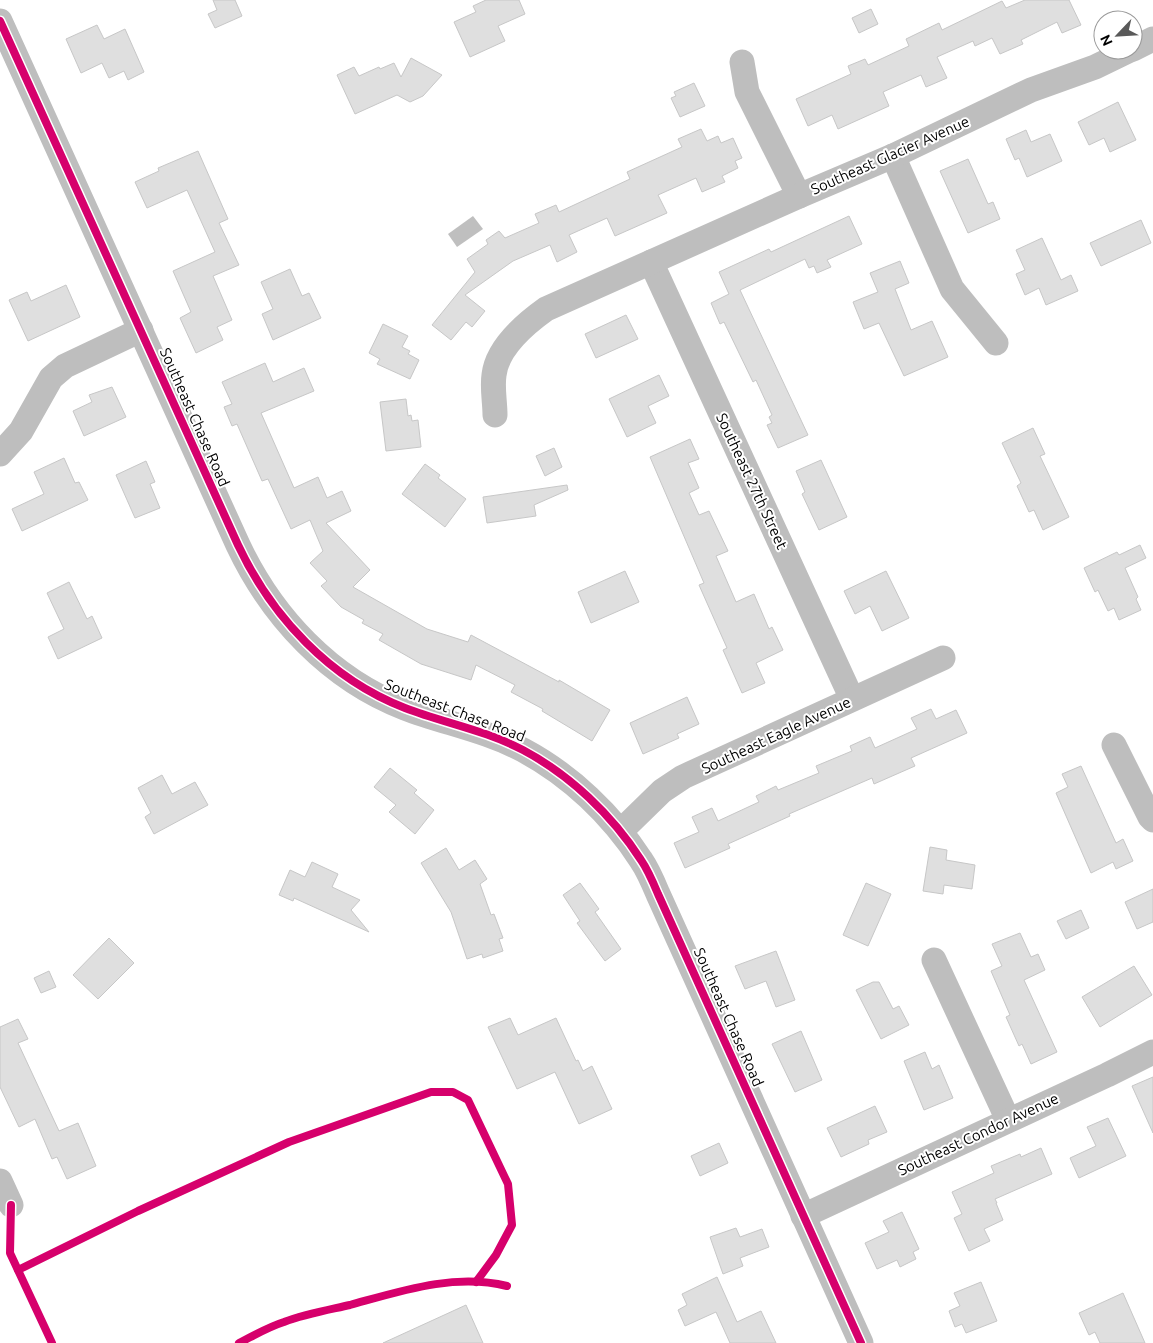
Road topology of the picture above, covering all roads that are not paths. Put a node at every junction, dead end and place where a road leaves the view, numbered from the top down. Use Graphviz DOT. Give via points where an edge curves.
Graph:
graph roads {
  1 [pos="0,21"];
  2 [pos="1109,60"];
  3 [pos="742,62"];
  4 [pos="893,156"];
  5 [pos="799,196"];
  6 [pos="651,262"];
  7 [pos="141,330"];
  8 [pos="996,343"];
  9 [pos="495,415"];
  10 [pos="0,454"];
  11 [pos="943,658"];
  12 [pos="852,699"];
  13 [pos="1114,745"];
  14 [pos="1153,820"];
  15 [pos="621,831"];
  16 [pos="934,960"];
  17 [pos="1153,1052"];
  18 [pos="1008,1120"];
  19 [pos="0,1181"];
  20 [pos="10,1205"];
  21 [pos="803,1216"];
  22 [pos="861,1343"];
  1 -- 7 [label="street, Southeast Chase Road"];
  2 -- 4 [label="street, Southeast Glacier Avenue" via="1031,90"];
  3 -- 5 [label="street" via="747,92"];
  4 -- 5 [label="street, Southeast Glacier Avenue"];
  4 -- 8 [label="street" via="952,288"];
  5 -- 6 [label="street, Southeast Glacier Avenue"];
  6 -- 9 [label="street, Southeast Glacier Avenue" via="546,309 528,322 501,355 494,375"];
  6 -- 12 [label="street, Southeast 27th Street"];
  7 -- 10 [label="street" via="65,366 51,378 21,431"];
  7 -- 15 [label="street, Southeast Chase Road" via="248,564 268,598 300,636 342,673 380,697 485,733 523,750 571,783"];
  11 -- 12 [label="street, Southeast Eagle Avenue"];
  12 -- 15 [label="street, Southeast Eagle Avenue" via="683,778 662,791"];
  13 -- 14 [label="street"];
  15 -- 21 [label="street, Southeast Chase Road" via="642,861 658,894"];
  16 -- 18 [label="street"];
  17 -- 18 [label="street, Southeast Condor Avenue"];
  18 -- 21 [label="street, Southeast Condor Avenue"];
  19 -- 20 [label="street"];
  21 -- 22 [label="street, Southeast Chase Road"];
}
